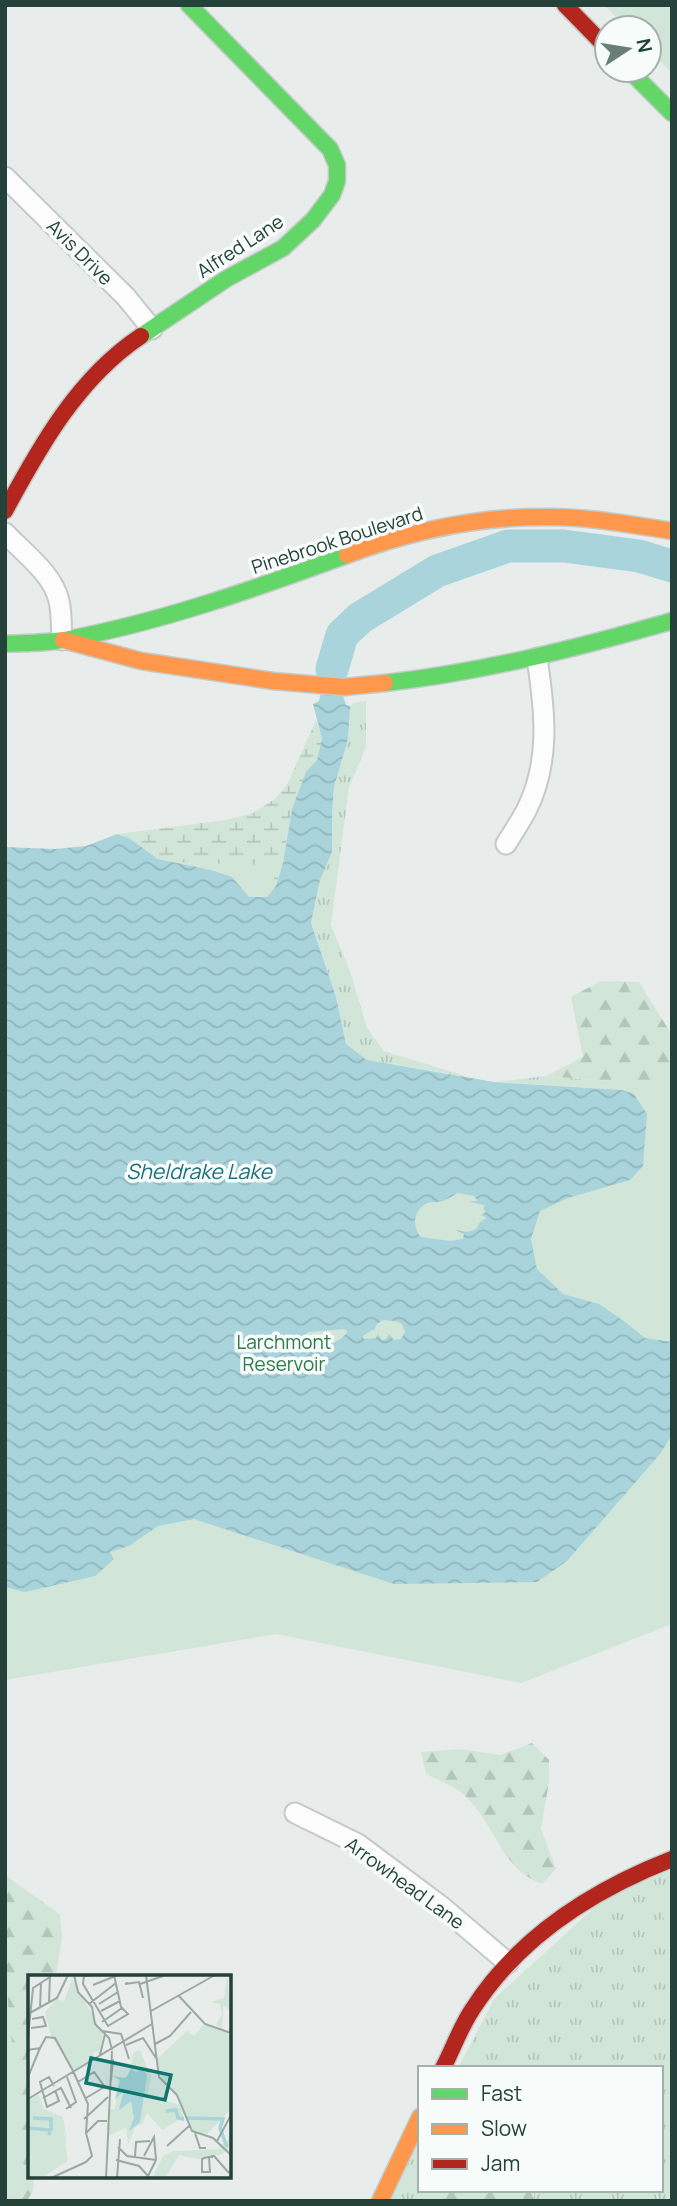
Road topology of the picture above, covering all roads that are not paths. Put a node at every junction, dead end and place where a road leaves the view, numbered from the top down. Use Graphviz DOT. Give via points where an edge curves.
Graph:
graph roads {
  1 [pos="189,5"];
  2 [pos="565,5"];
  3 [pos="593,34"];
  4 [pos="643,84"];
  5 [pos="672,113"];
  6 [pos="5,177"];
  7 [pos="152,329"];
  8 [pos="5,512"];
  9 [pos="672,514"];
  10 [pos="604,521"];
  11 [pos="672,531"];
  12 [pos="5,533"];
  13 [pos="672,621"];
  14 [pos="62,640"];
  15 [pos="5,644"];
  16 [pos="537,658"];
  17 [pos="506,844"];
  18 [pos="295,1813"];
  19 [pos="672,1859"];
  20 [pos="508,1963"];
  21 [pos="444,2066"];
  22 [pos="418,2121"];
  23 [pos="380,2201"];
  1 -- 7 [label="street, Alfred Lane" via="330,149 337,181 313,220 283,248 226,279"];
  2 -- 3 [label="street"];
  4 -- 5 [label="street"];
  6 -- 7 [label="street, Avis Drive"];
  7 -- 8 [label="street, Alfred Lane" via="131,343 64,412 38,449"];
  9 -- 10 [label="street"];
  10 -- 11 [label="street, Pinebrook Boulevard"];
  10 -- 14 [label="street, Pinebrook Boulevard" via="508,518 427,531 211,603"];
  12 -- 14 [label="street" via="55,588"];
  13 -- 16 [label="street, Pinebrook Boulevard"];
  14 -- 15 [label="street, Pinebrook Boulevard"];
  14 -- 16 [label="street, Pinebrook Boulevard" via="141,661 321,686 440,677"];
  16 -- 17 [label="street" via="545,744 526,810"];
  18 -- 20 [label="street, Arrowhead Lane" via="358,1844"];
  19 -- 20 [label="street" via="574,1906"];
  20 -- 21 [label="street" via="471,2011"];
  22 -- 23 [label="street"];
}
